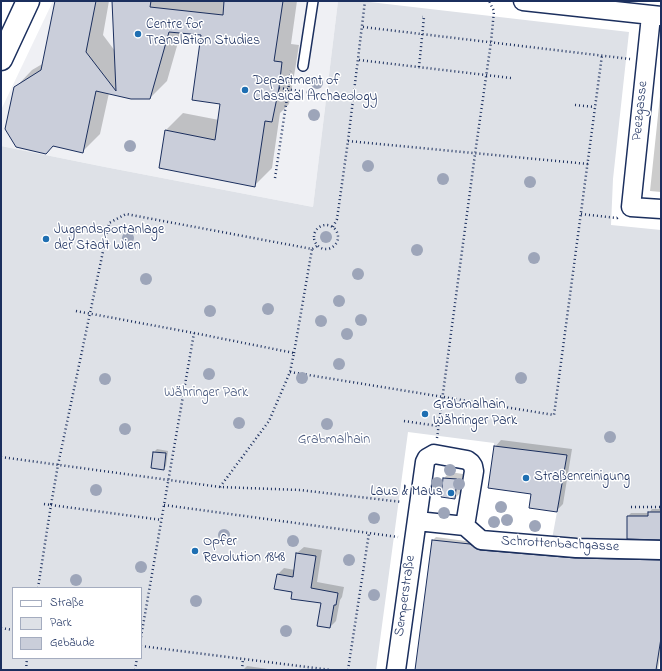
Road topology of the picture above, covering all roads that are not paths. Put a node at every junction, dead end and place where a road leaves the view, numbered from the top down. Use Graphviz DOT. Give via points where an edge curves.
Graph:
graph roads {
  1 [pos="28,1"];
  2 [pos="313,1"];
  3 [pos="523,1"];
  4 [pos="656,16"];
  5 [pos="1,58"];
  6 [pos="303,66"];
  7 [pos="661,209"];
  8 [pos="418,513"];
  9 [pos="465,526"];
  10 [pos="661,550"];
  11 [pos="396,670"];
  1 -- 5 [label="street"];
  2 -- 6 [label="lane"];
  3 -- 4 [label="street"];
  4 -- 7 [label="street, Peezgasse" via="647,60 631,207"];
  8 -- 9 [label="street"];
  8 -- 9 [label="street, Semperstraße" via="427,458 434,454 467,460 473,466"];
  8 -- 11 [label="street, Semperstraße"];
  9 -- 10 [label="street, Schrottenbachgasse" via="481,540 576,548"];
}
